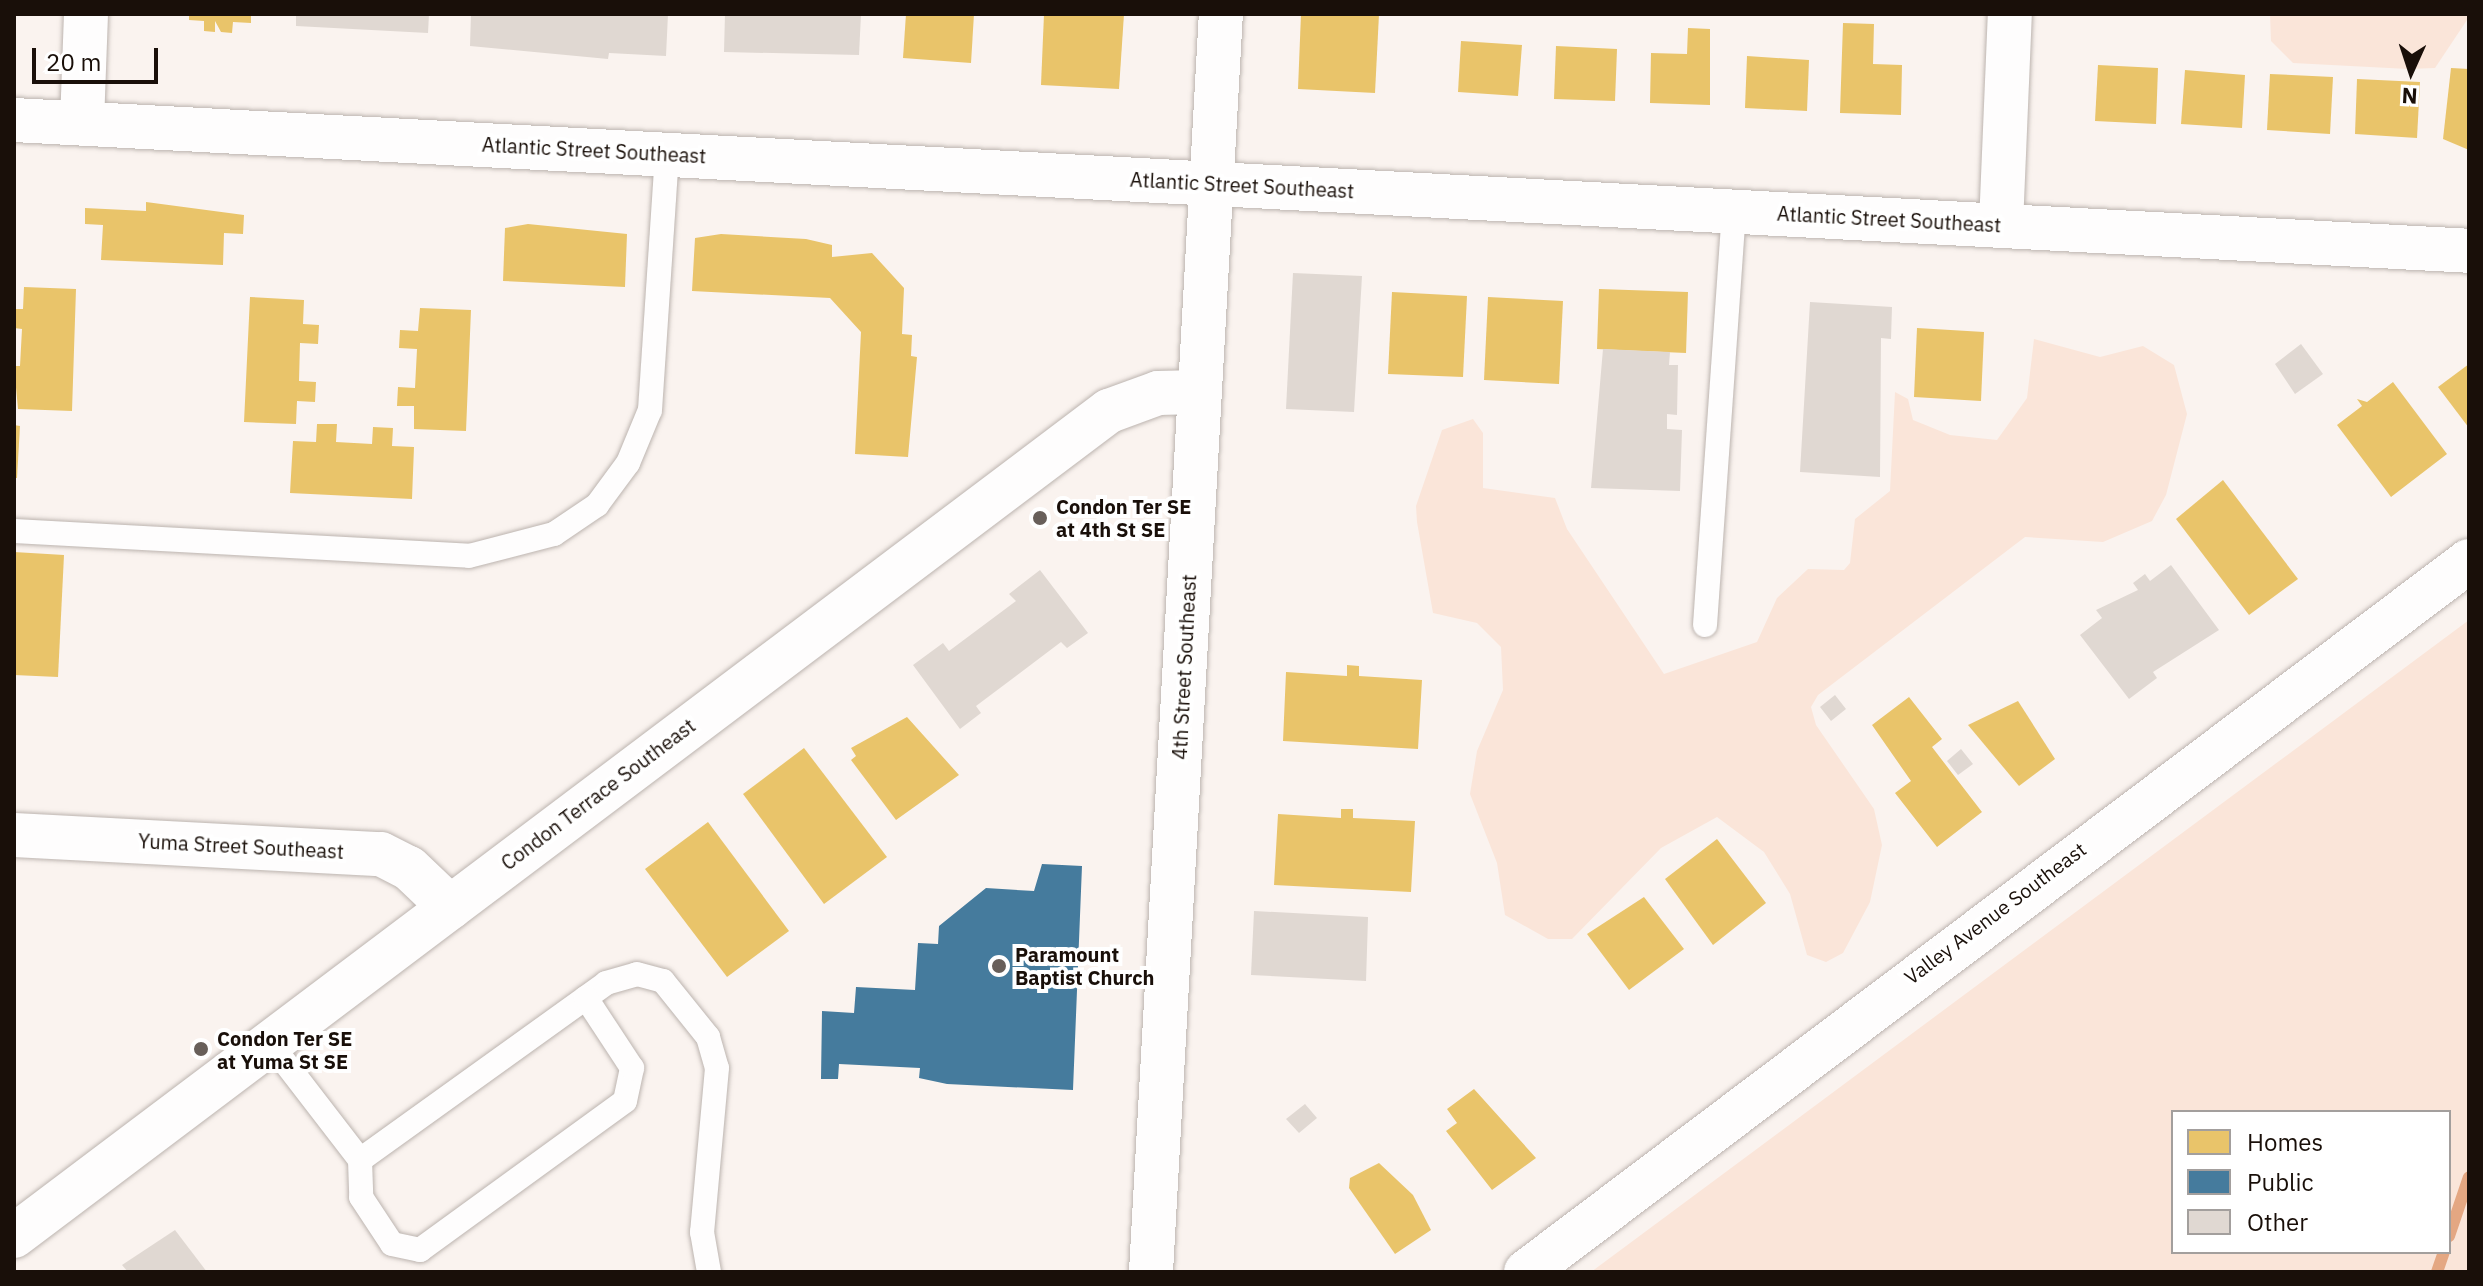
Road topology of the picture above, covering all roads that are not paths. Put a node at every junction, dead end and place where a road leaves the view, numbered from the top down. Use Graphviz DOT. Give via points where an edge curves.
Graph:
graph roads {
  1 [pos="86,14"];
  2 [pos="1221,14"];
  3 [pos="2010,14"];
  4 [pos="14,120"];
  5 [pos="82,123"];
  6 [pos="667,154"];
  7 [pos="1213,183"];
  8 [pos="1734,211"];
  9 [pos="2001,225"];
  10 [pos="2469,251"];
  11 [pos="1199,392"];
  12 [pos="14,531"];
  13 [pos="2469,561"];
  14 [pos="1705,625"];
  15 [pos="14,835"];
  16 [pos="450,907"];
  17 [pos="586,998"];
  18 [pos="270,1043"];
  19 [pos="360,1160"];
  20 [pos="14,1236"];
  21 [pos="709,1272"];
  22 [pos="1151,1272"];
  23 [pos="1526,1272"];
  1 -- 5 [label="street"];
  2 -- 7 [label="street, 4th Street Southeast"];
  3 -- 9 [label="street"];
  4 -- 5 [label="street, Atlantic Street Southeast"];
  5 -- 6 [label="street, Atlantic Street Southeast"];
  6 -- 7 [label="street, Atlantic Street Southeast"];
  6 -- 12 [label="lane" via="650,410 628,463 597,505 554,534 469,556"];
  7 -- 8 [label="street, Atlantic Street Southeast"];
  7 -- 11 [label="street, 4th Street Southeast"];
  8 -- 9 [label="street, Atlantic Street Southeast"];
  8 -- 14 [label="lane"];
  9 -- 10 [label="street, Atlantic Street Southeast"];
  11 -- 16 [label="street, Condon Terrace Southeast" via="1158,393 1109,411"];
  11 -- 22 [label="street, 4th Street Southeast"];
  13 -- 23 [label="street, Valley Avenue Southeast"];
  15 -- 16 [label="street, Yuma Street Southeast" via="381,854 409,868"];
  16 -- 18 [label="street, Condon Terrace Southeast"];
  17 -- 19 [label="lane"];
  17 -- 19 [label="lane" via="632,1068 625,1101 420,1250 392,1244 361,1197"];
  17 -- 21 [label="lane" via="637,974 663,981 708,1037 717,1068 702,1232"];
  18 -- 19 [label="lane"];
  18 -- 20 [label="street, Condon Terrace Southeast"];
}
